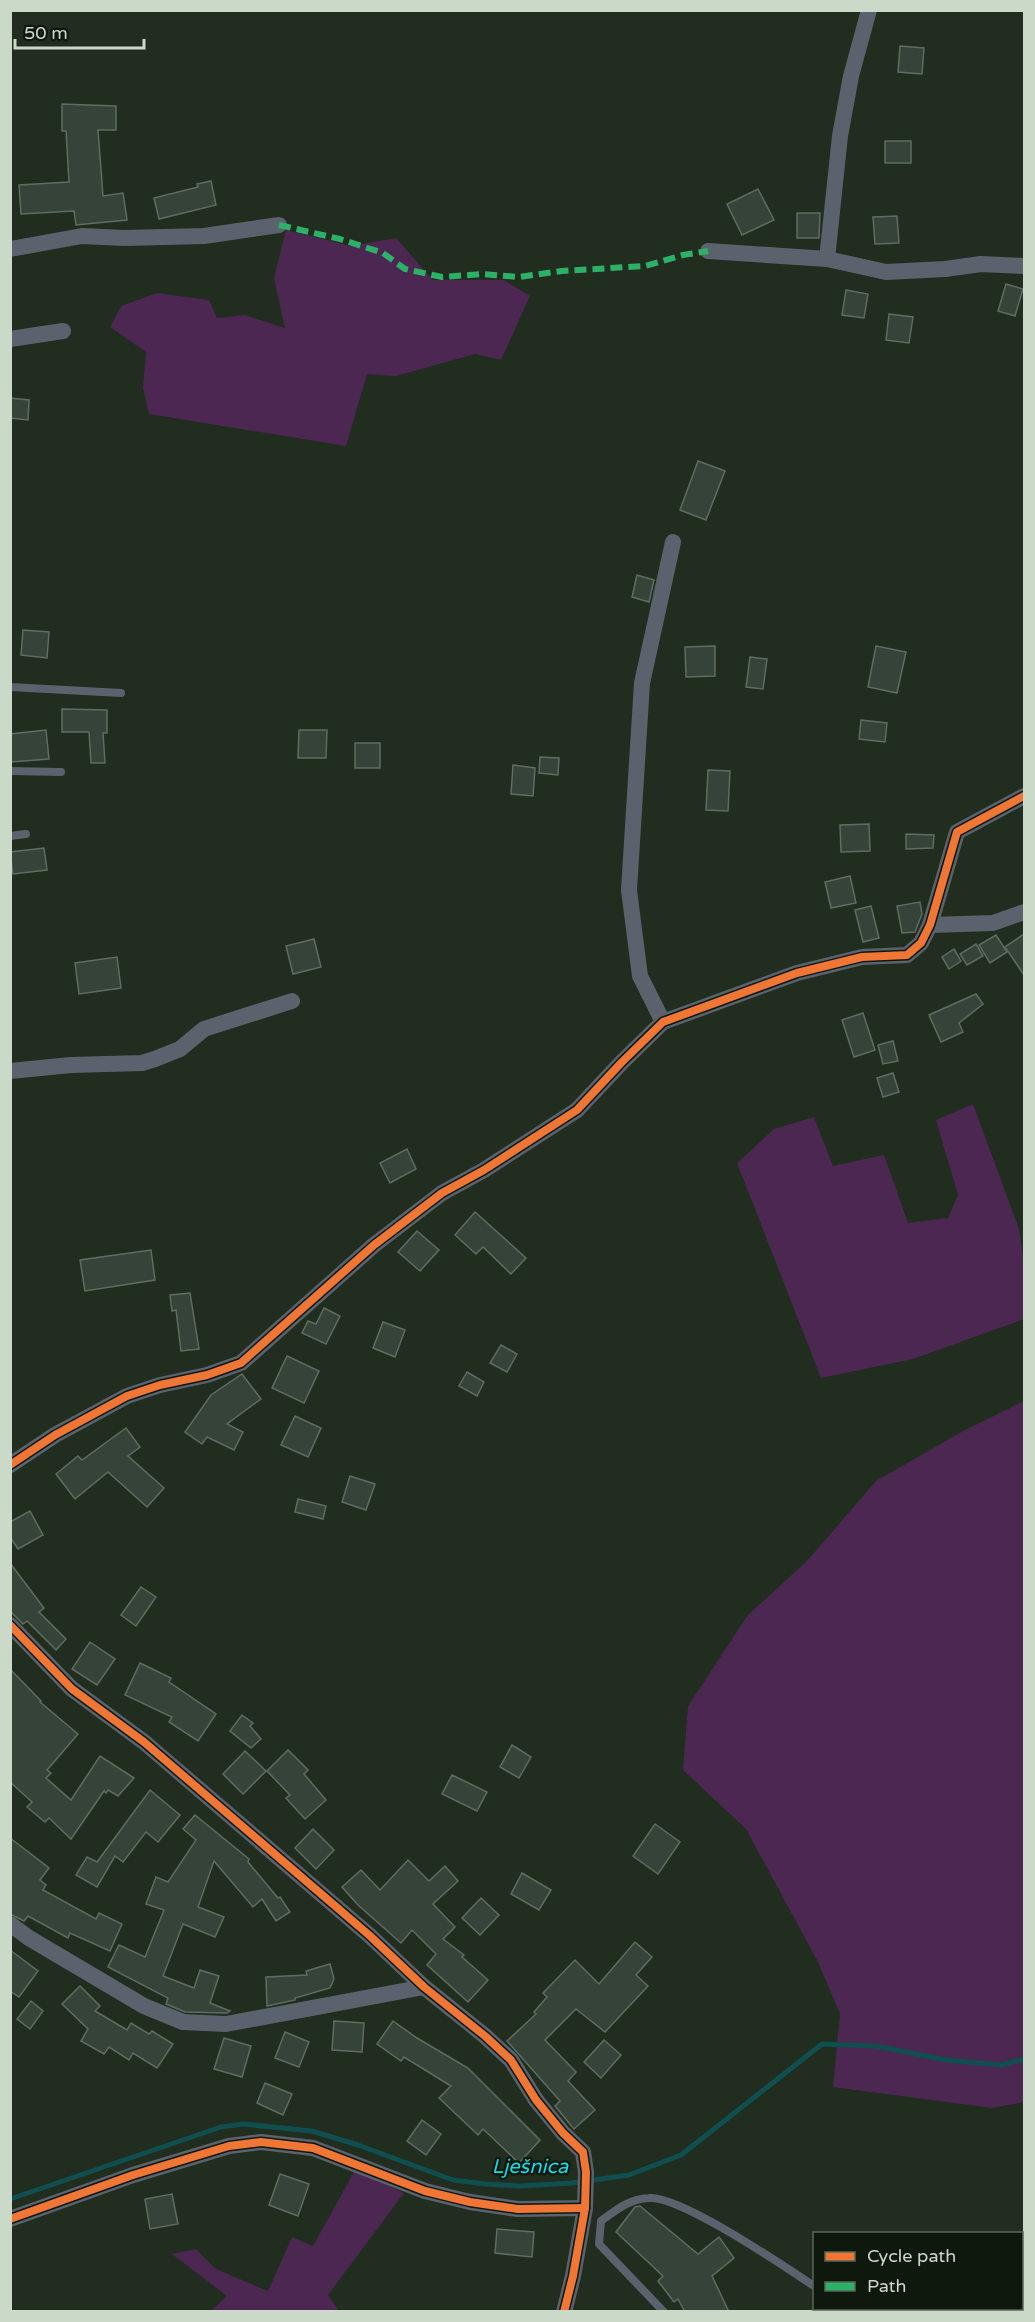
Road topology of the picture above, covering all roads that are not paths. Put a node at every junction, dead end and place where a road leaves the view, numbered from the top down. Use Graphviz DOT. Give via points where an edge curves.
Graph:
graph roads {
  1 [pos="869,10"];
  2 [pos="279,225"];
  3 [pos="10,249"];
  4 [pos="708,251"];
  5 [pos="827,259"];
  6 [pos="1024,266"];
  7 [pos="63,331"];
  8 [pos="10,339"];
  9 [pos="673,542"];
  10 [pos="10,687"];
  11 [pos="121,693"];
  12 [pos="10,771"];
  13 [pos="61,772"];
  14 [pos="1024,796"];
  15 [pos="26,834"];
  16 [pos="10,836"];
  17 [pos="1024,912"];
  18 [pos="930,925"];
  19 [pos="292,1000"];
  20 [pos="663,1022"];
  21 [pos="10,1071"];
  22 [pos="10,1465"];
  23 [pos="10,1625"];
  24 [pos="10,1924"];
  25 [pos="424,1987"];
  26 [pos="585,2200"];
  27 [pos="10,2219"];
  28 [pos="813,2285"];
  29 [pos="564,2312"];
  30 [pos="664,2312"];
  1 -- 5 [label="street" via="840,136"];
  2 -- 3 [label="street" via="204,236 82,236"];
  4 -- 5 [label="street"];
  5 -- 6 [label="street" via="886,272 981,264"];
  7 -- 8 [label="street"];
  9 -- 20 [label="street" via="642,683 629,890 640,976"];
  10 -- 11 [label="lane"];
  12 -- 13 [label="lane"];
  14 -- 18 [label="street" via="957,832"];
  15 -- 16 [label="lane"];
  17 -- 18 [label="street" via="993,924"];
  18 -- 20 [label="street" via="921,943 907,955 862,957 797,974"];
  19 -- 21 [label="street" via="204,1029 180,1049 142,1063"];
  20 -- 22 [label="street" via="577,1110 484,1170 442,1192 374,1245 241,1363 127,1396"];
  23 -- 25 [label="street" via="72,1689 144,1743 369,1935"];
  24 -- 25 [label="street" via="144,2006 183,2022 226,2024"];
  25 -- 26 [label="street" via="511,2060 536,2100 583,2152"];
  26 -- 27 [label="street" via="518,2209 470,2202 425,2191 313,2148 261,2142 229,2146 133,2175"];
  26 -- 29 [label="street"];
  28 -- 30 [label="lane" via="678,2205 651,2197 627,2202 601,2221 599,2244"];
}
